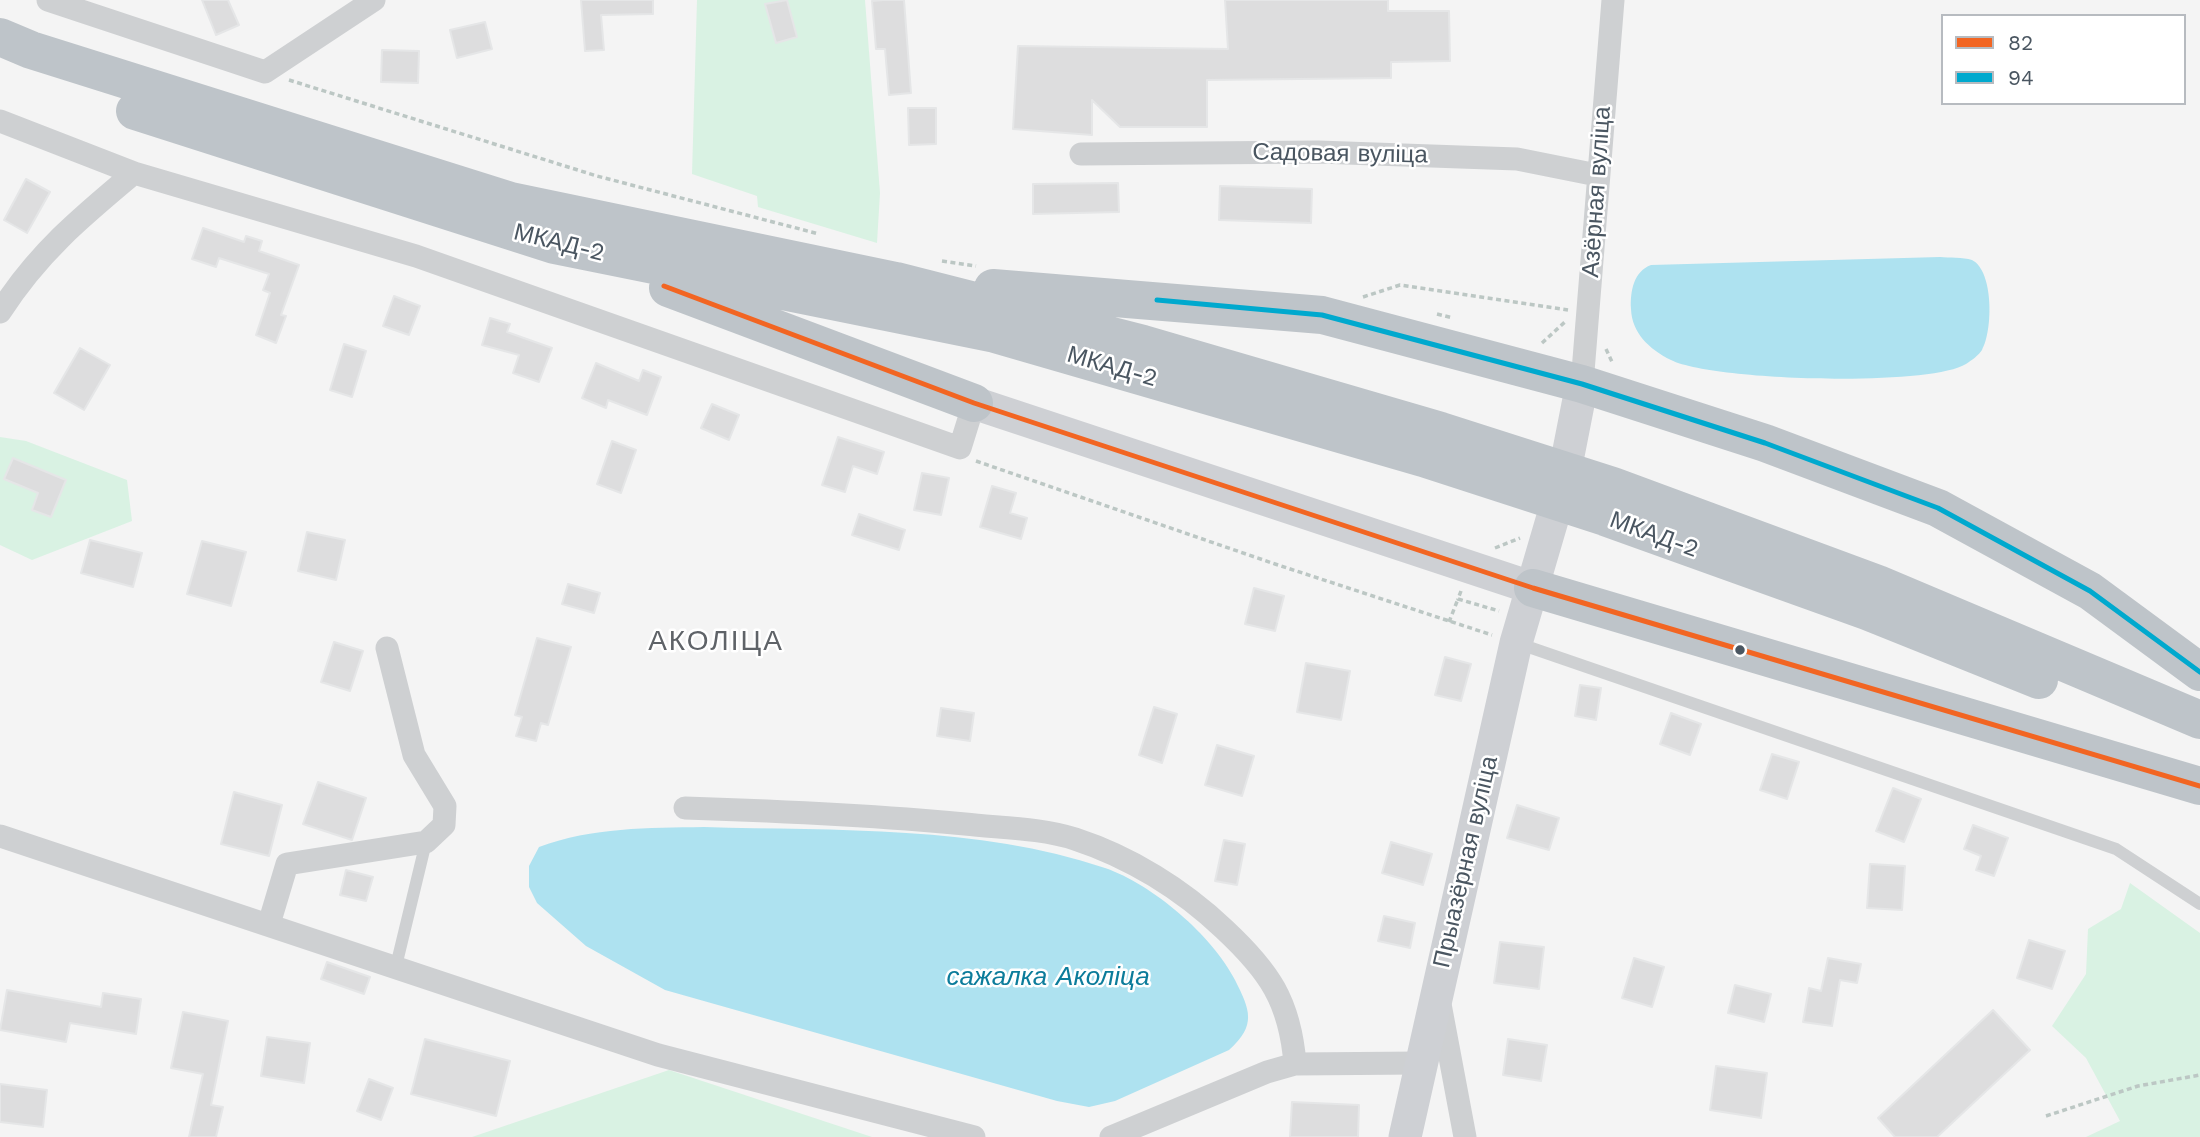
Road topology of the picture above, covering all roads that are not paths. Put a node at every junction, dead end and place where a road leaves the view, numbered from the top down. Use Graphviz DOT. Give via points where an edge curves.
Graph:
graph roads {
  1 [pos="374,0"];
  2 [pos="1613,0"];
  3 [pos="60,1"];
  4 [pos="0,37"];
  5 [pos="0,66"];
  6 [pos="0,121"];
  7 [pos="1081,154"];
  8 [pos="134,173"];
  9 [pos="1597,176"];
  10 [pos="554,245"];
  11 [pos="896,281"];
  12 [pos="0,312"];
  13 [pos="1582,384"];
  14 [pos="974,403"];
  15 [pos="1526,474"];
  16 [pos="1609,502"];
  17 [pos="1533,588"];
  18 [pos="1509,640"];
  19 [pos="387,648"];
  20 [pos="2200,672"];
  21 [pos="2200,720"];
  22 [pos="2200,749"];
  23 [pos="2200,786"];
  24 [pos="685,808"];
  25 [pos="0,836"];
  26 [pos="426,842"];
  27 [pos="2200,904"];
  28 [pos="269,924"];
  29 [pos="396,966"];
  30 [pos="1438,988"];
  31 [pos="1420,1063"];
  32 [pos="1295,1064"];
  33 [pos="974,1137"];
  34 [pos="1111,1137"];
  35 [pos="1405,1137"];
  36 [pos="1465,1137"];
  1 -- 3 [label="street" via="265,72"];
  2 -- 9 [label="street, Азёрная вуліца"];
  4 -- 11 [label="highway" via="511,201"];
  5 -- 10 [label="highway, МКАД-2"];
  6 -- 8 [label="street"];
  7 -- 9 [label="street, Садовая вуліца" via="1318,152 1517,159"];
  8 -- 12 [label="street" via="60,234"];
  8 -- 14 [label="street" via="416,256 960,449"];
  9 -- 13 [label="street, Азёрная вуліца"];
  10 -- 14 [label="highway"];
  10 -- 15 [label="highway, МКАД-2" via="995,334 1397,450"];
  11 -- 13 [label="highway" via="1322,316"];
  11 -- 15 [label="highway" via="1143,344"];
  13 -- 17 [label="street, Прыазёрная вуліца" via="1573,438"];
  13 -- 20 [label="highway" via="1765,443 1938,508 2090,591"];
  14 -- 17 [label="street"];
  15 -- 16 [label="highway"];
  16 -- 21 [label="highway" via="1878,584"];
  16 -- 22 [label="highway, МКАД-2"];
  17 -- 18 [label="street, Прыазёрная вуліца"];
  17 -- 23 [label="highway"];
  18 -- 27 [label="lane" via="2116,849"];
  18 -- 30 [label="street, Прыазёрная вуліца"];
  19 -- 26 [label="street" via="414,755 444,806 444,825"];
  24 -- 32 [label="street" via="906,818 1027,831 1073,839 1121,857 1208,914 1250,953 1279,994 1292,1028"];
  25 -- 28 [label="street"];
  26 -- 28 [label="street" via="287,864"];
  26 -- 29 [label="lane"];
  28 -- 29 [label="street"];
  29 -- 33 [label="street" via="658,1055"];
  30 -- 31 [label="street, Прыазёрная вуліца"];
  30 -- 36 [label="street"];
  31 -- 32 [label="street"];
  31 -- 35 [label="street, Прыазёрная вуліца"];
  32 -- 34 [label="street"];
}
